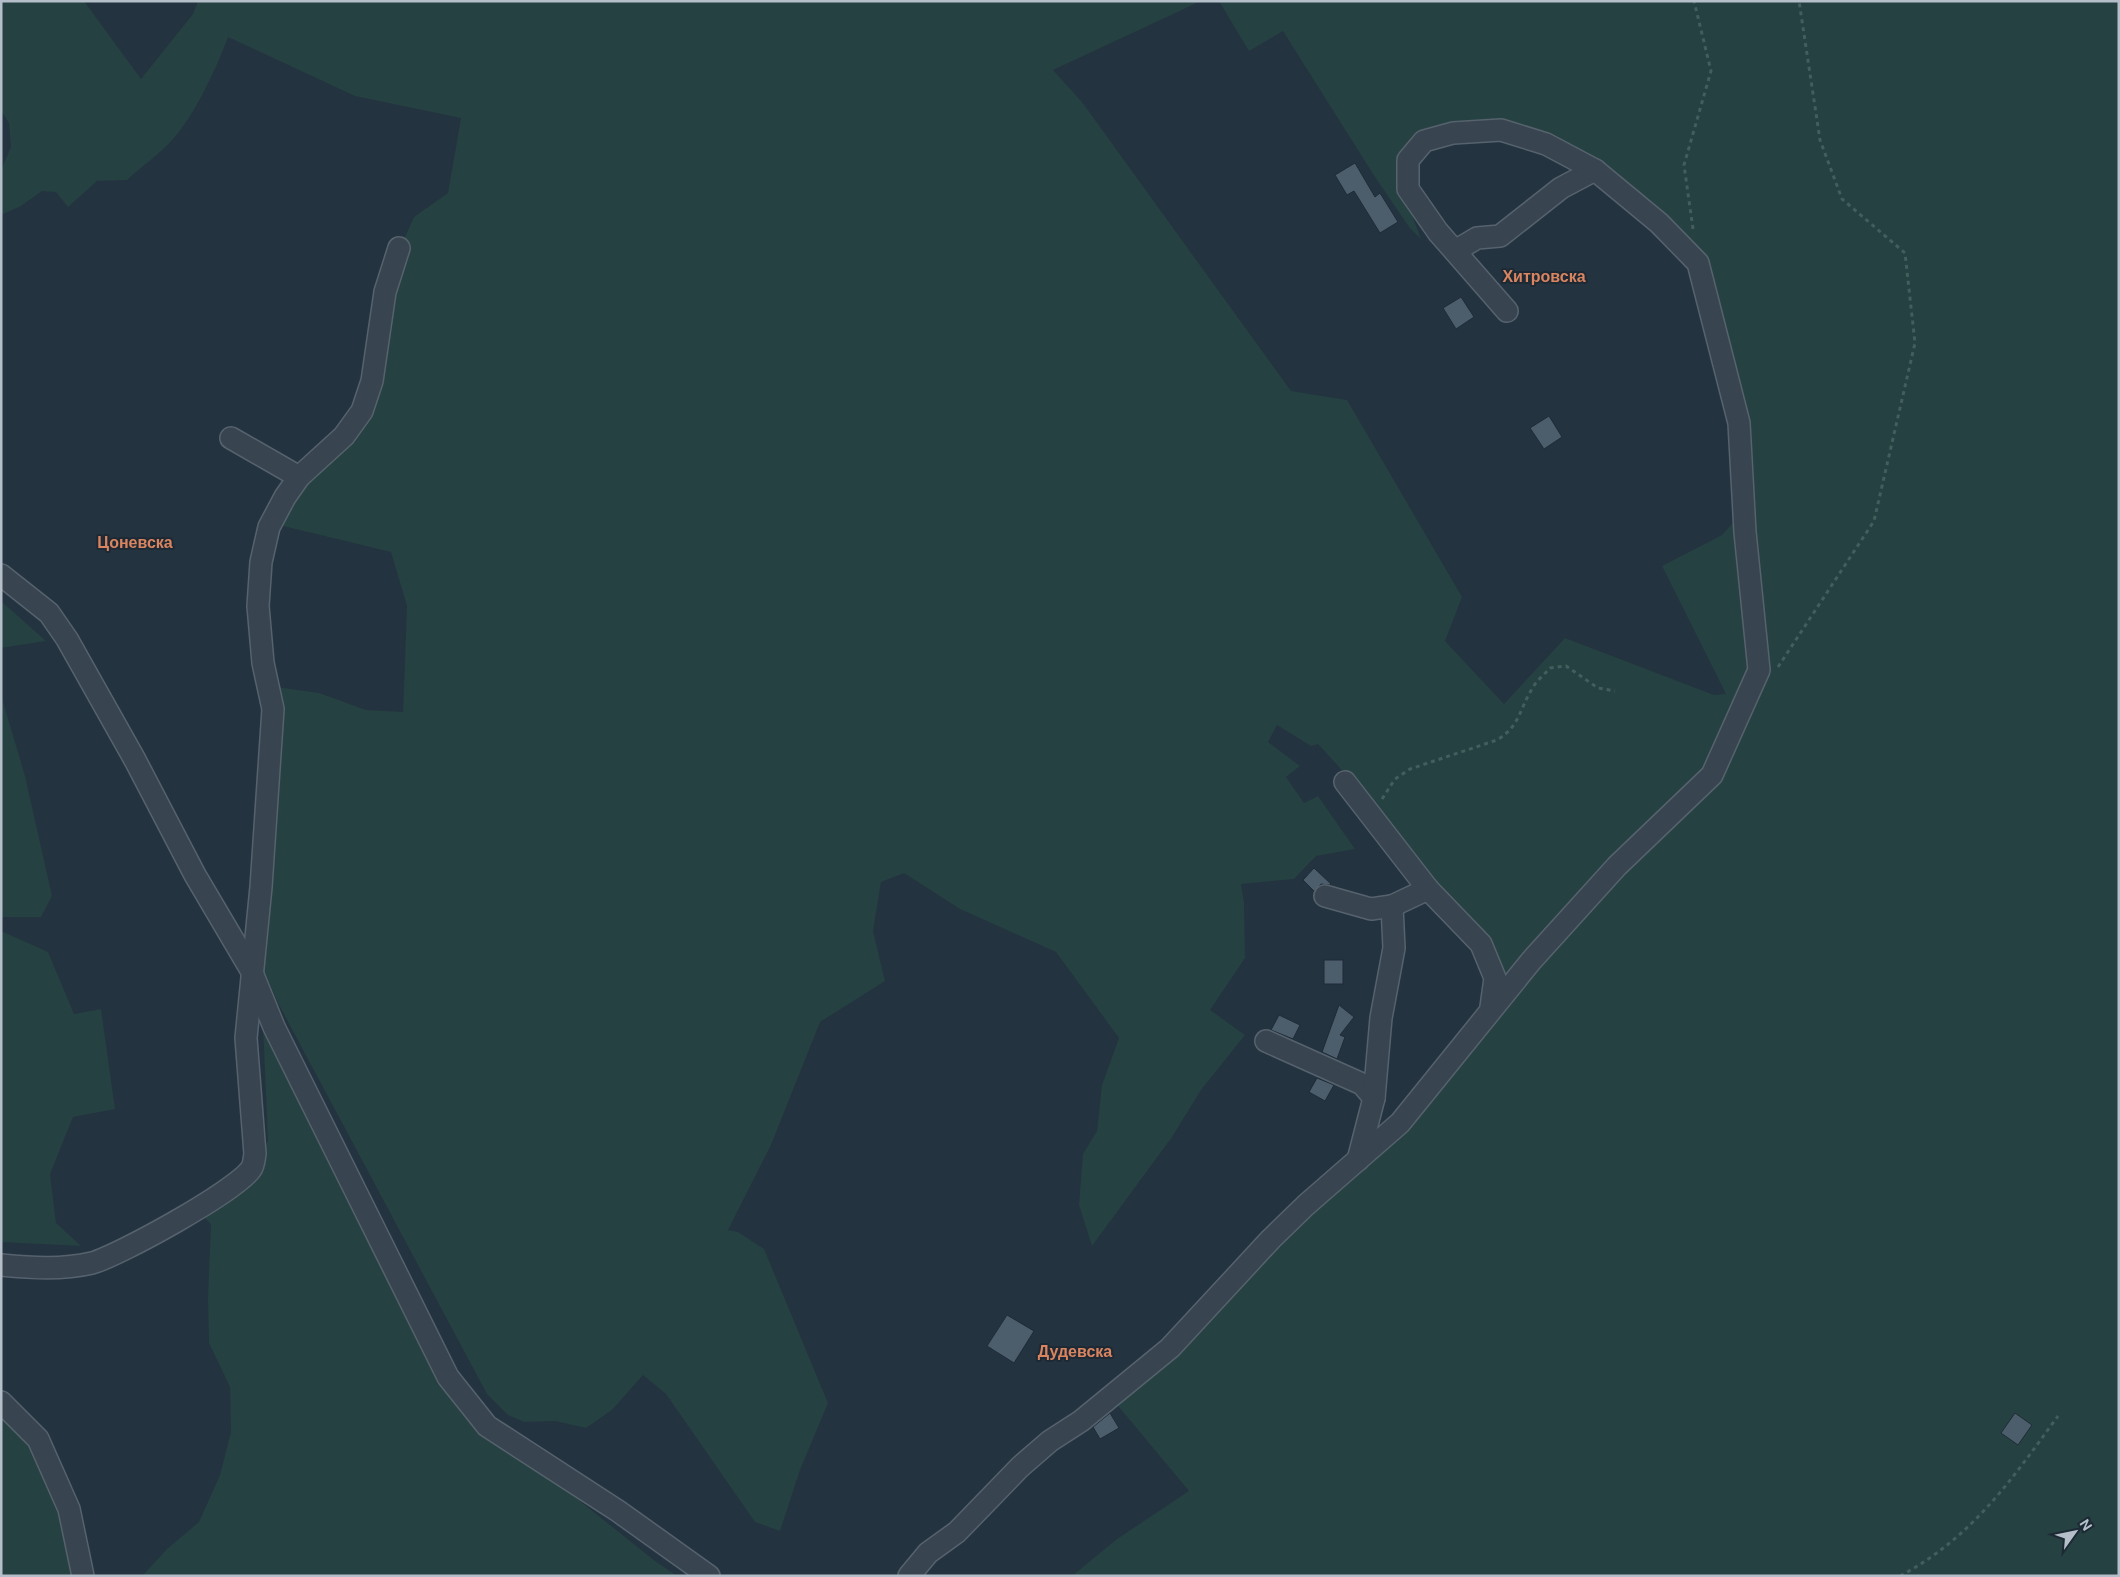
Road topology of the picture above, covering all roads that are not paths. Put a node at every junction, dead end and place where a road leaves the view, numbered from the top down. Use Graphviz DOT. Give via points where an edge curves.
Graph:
graph roads {
  1 [pos="1595,170"];
  2 [pos="399,248"];
  3 [pos="1455,251"];
  4 [pos="1507,311"];
  5 [pos="231,438"];
  6 [pos="299,477"];
  7 [pos="1,575"];
  8 [pos="1345,782"];
  9 [pos="1428,889"];
  10 [pos="1325,896"];
  11 [pos="1392,906"];
  12 [pos="251,970"];
  13 [pos="1492,1007"];
  14 [pos="1266,1041"];
  15 [pos="1374,1098"];
  16 [pos="1358,1160"];
  17 [pos="1,1265"];
  18 [pos="1,1402"];
  19 [pos="83,1576"];
  20 [pos="710,1576"];
  21 [pos="908,1576"];
  1 -- 3 [label="street" via="1561,188 1500,236 1477,238"];
  1 -- 3 [label="street" via="1546,144 1500,130 1452,133 1424,141 1408,160 1408,189"];
  1 -- 13 [label="street" via="1660,223 1698,263 1739,422 1745,532 1759,670 1712,775 1617,866"];
  2 -- 6 [label="street" via="385,292 372,381 362,411 344,436"];
  3 -- 4 [label="street"];
  5 -- 6 [label="street"];
  6 -- 12 [label="street" via="269,527 261,562 258,606 263,663 273,709"];
  7 -- 12 [label="street" via="49,612 67,639"];
  8 -- 9 [label="street"];
  9 -- 11 [label="street"];
  9 -- 13 [label="street" via="1481,944 1495,978"];
  10 -- 11 [label="street" via="1371,910"];
  11 -- 15 [label="street" via="1394,948 1381,1018"];
  12 -- 17 [label="street" via="246,1038 256,1154 252,1168 243,1178 197,1208 116,1255 68,1267 37,1269"];
  12 -- 20 [label="street" via="274,1027 448,1377 487,1426 618,1511"];
  13 -- 16 [label="street" via="1400,1123"];
  14 -- 15 [label="street" via="1362,1084"];
  15 -- 16 [label="street"];
  16 -- 21 [label="street" via="1271,1239 1170,1348 1081,1421 1042,1448 957,1532 928,1553"];
  18 -- 19 [label="street" via="38,1439 69,1509"];
}
